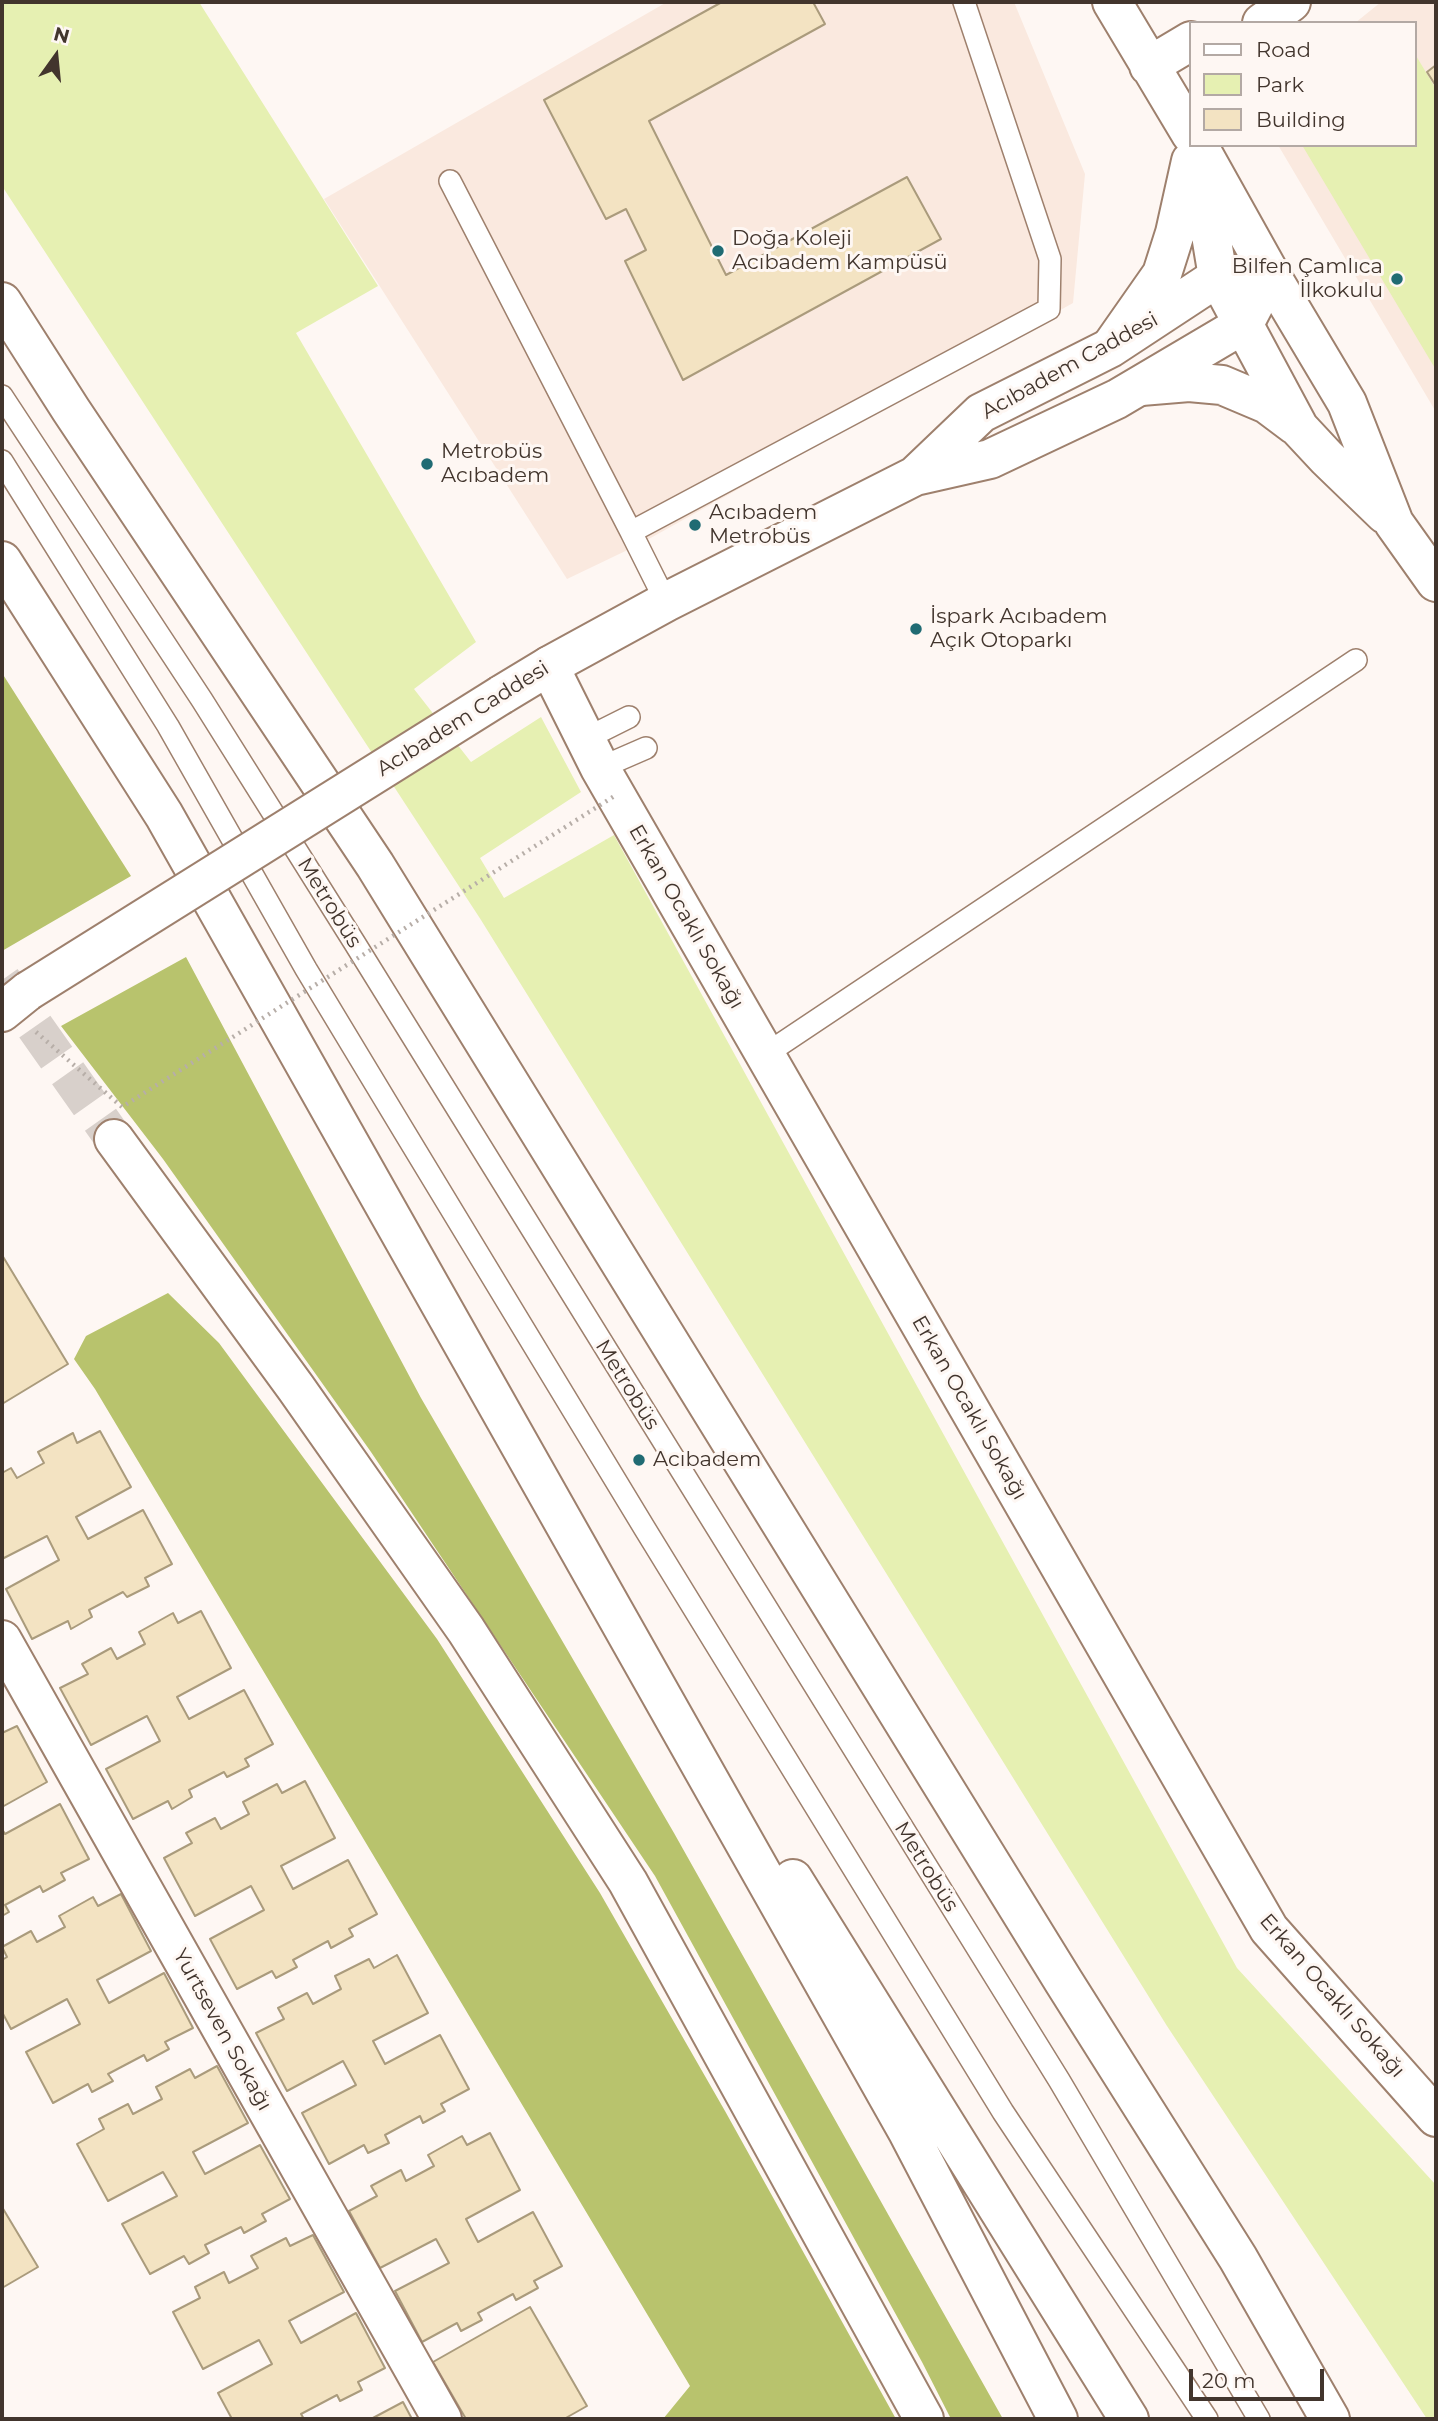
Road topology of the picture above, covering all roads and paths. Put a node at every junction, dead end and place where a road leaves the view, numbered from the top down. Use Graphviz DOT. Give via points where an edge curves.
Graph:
graph roads {
  1 [pos="964,2"];
  2 [pos="1112,2"];
  3 [pos="1291,2"];
  4 [pos="1265,21"];
  5 [pos="1190,42"];
  6 [pos="1149,65"];
  7 [pos="1190,132"];
  8 [pos="1196,147"];
  9 [pos="1196,147"];
  10 [pos="1197,147"];
  11 [pos="450,181"];
  12 [pos="1270,274"];
  13 [pos="1218,277"];
  14 [pos="2,302"];
  15 [pos="1244,324"];
  16 [pos="1110,348"];
  17 [pos="1141,386"];
  18 [pos="2,396"];
  19 [pos="1299,428"];
  20 [pos="2,461"];
  21 [pos="915,476"];
  22 [pos="1394,523"];
  23 [pos="631,532"];
  24 [pos="2,561"];
  25 [pos="1436,582"];
  26 [pos="666,602"];
  27 [pos="1356,660"];
  28 [pos="549,666"];
  29 [pos="629,717"];
  30 [pos="646,748"];
  31 [pos="600,767"];
  32 [pos="16,1009"];
  33 [pos="765,1054"];
  34 [pos="114,1139"];
  35 [pos="493,1399"];
  36 [pos="2,1640"];
  37 [pos="1436,2117"];
  38 [pos="442,2419"];
  39 [pos="924,2419"];
  40 [pos="1058,2419"];
  41 [pos="1129,2419"];
  42 [pos="1207,2419"];
  43 [pos="1259,2419"];
  44 [pos="1330,2419"];
  1 -- 23 [label="lane" via="1050,258 1049,309"];
  2 -- 6 [label="main road"];
  3 -- 4 [label="main road"];
  5 -- 6 [label="main road"];
  6 -- 7 [label="main road"];
  8 -- 13 [label="main road"];
  9 -- 16 [label="main road" via="1162,274"];
  10 -- 12 [label="main road"];
  11 -- 23 [label="lane"];
  12 -- 13 [label="main road"];
  12 -- 15 [label="main road"];
  12 -- 22 [label="main road" via="1347,403"];
  13 -- 15 [label="main road"];
  13 -- 16 [label="main road, Acıbadem Caddesi"];
  14 -- 44 [label="main road" via="375,865 1238,2258"];
  15 -- 17 [label="main road, Acıbadem Caddesi"];
  15 -- 19 [label="main road"];
  16 -- 21 [label="main road, Acıbadem Caddesi" via="981,413"];
  17 -- 19 [label="main road, Acıbadem Caddesi" via="1222,385 1267,404"];
  17 -- 21 [label="main road, Acıbadem Caddesi" via="990,459"];
  18 -- 43 [label="lane, Metrobüs" via="354,942 1059,2080"];
  19 -- 22 [label="main road"];
  20 -- 42 [label="lane" via="168,726 306,969 974,2064"];
  21 -- 26 [label="main road, Acıbadem Caddesi"];
  22 -- 25 [label="main road"];
  23 -- 26 [label="lane"];
  24 -- 35 [label="main road" via="164,815"];
  26 -- 28 [label="main road, Acıbadem Caddesi"];
  27 -- 33 [label="lane"];
  28 -- 31 [label="main road, Erkan Ocaklı Sokağı"];
  28 -- 32 [label="main road, Acıbadem Caddesi, bridge"];
  29 -- 31 [label="lane"];
  30 -- 31 [label="lane"];
  31 -- 32 [label="path, bridge" via="122,1107"];
  31 -- 33 [label="main road, Erkan Ocaklı Sokağı"];
  33 -- 37 [label="main road, Erkan Ocaklı Sokağı" via="1269,1929"];
  34 -- 39 [label="main road" via="466,1630 628,1882"];
  35 -- 40 [label="main road" via="908,2132"];
  35 -- 41 [label="main road"];
  36 -- 38 [label="main road, Yurtseven Sokağı"];
}
